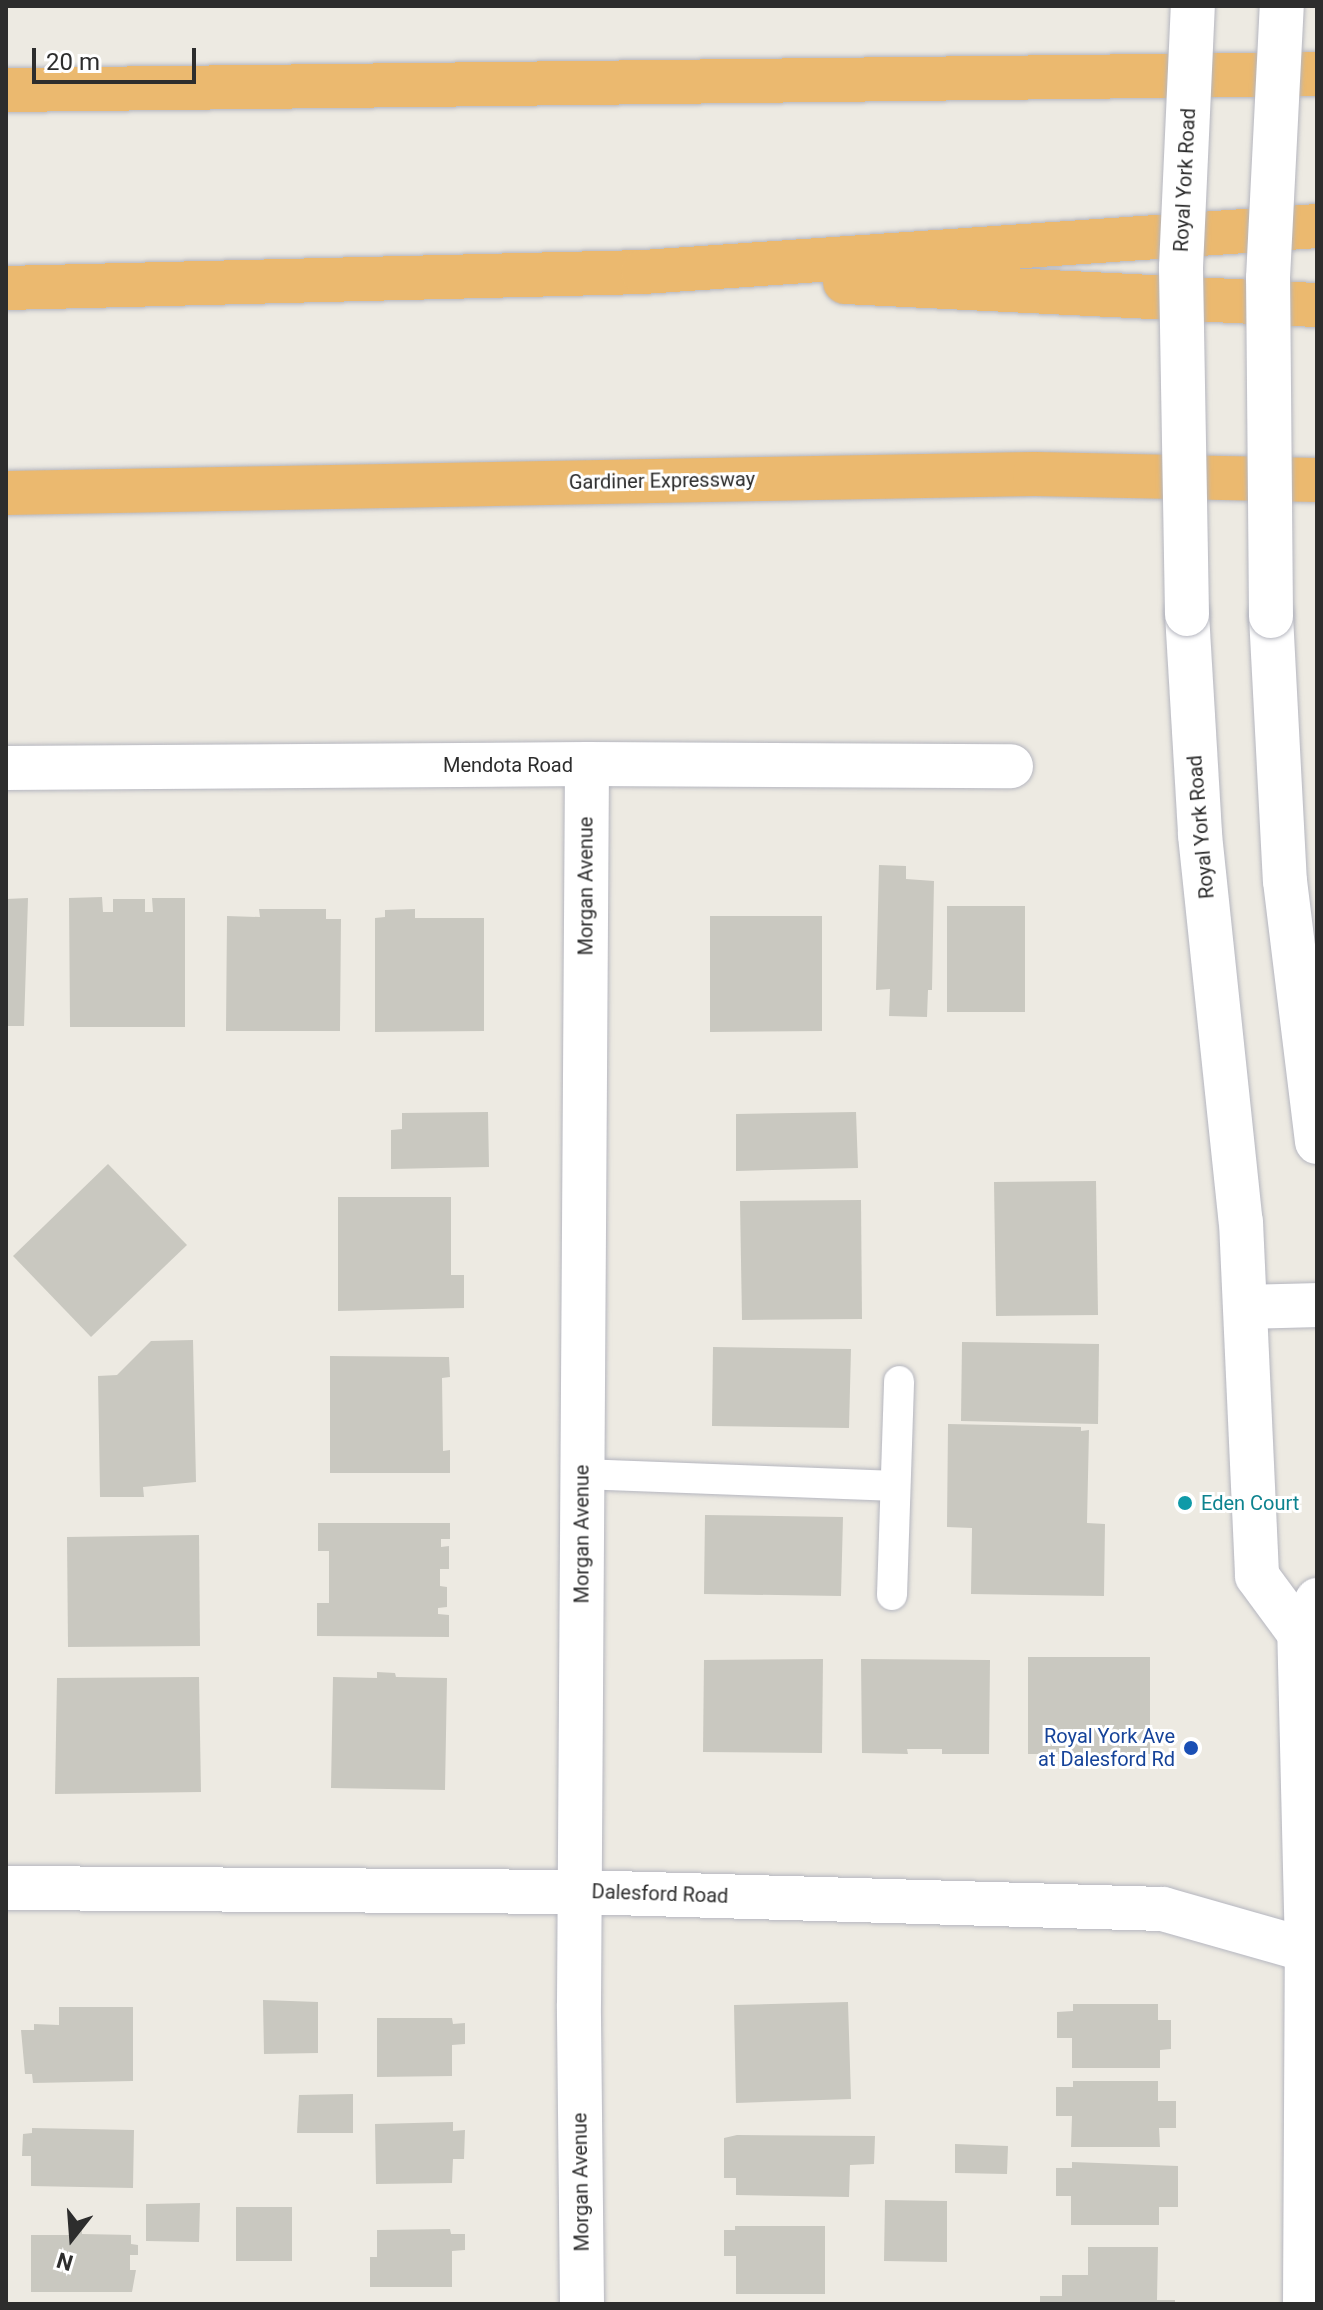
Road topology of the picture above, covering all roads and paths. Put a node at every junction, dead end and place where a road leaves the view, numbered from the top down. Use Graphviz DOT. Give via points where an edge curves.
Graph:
graph roads {
  1 [pos="1193,6"];
  2 [pos="1282,6"];
  3 [pos="1317,74"];
  4 [pos="6,90"];
  5 [pos="1317,226"];
  6 [pos="643,272"];
  7 [pos="6,288"];
  8 [pos="1317,305"];
  9 [pos="1317,480"];
  10 [pos="6,493"];
  11 [pos="587,764"];
  12 [pos="1011,766"];
  13 [pos="6,768"];
  14 [pos="1317,1142"];
  15 [pos="1317,1305"];
  16 [pos="1246,1307"];
  17 [pos="899,1381"];
  18 [pos="583,1474"];
  19 [pos="895,1486"];
  20 [pos="892,1595"];
  21 [pos="1308,1616"];
  22 [pos="6,1888"];
  23 [pos="580,1892"];
  24 [pos="1312,1952"];
  25 [pos="582,2304"];
  26 [pos="1305,2304"];
  1 -- 16 [label="street, Royal York Road, bridge" via="1181,267 1187,614 1200,835"];
  2 -- 14 [label="street, bridge" via="1268,278 1271,616 1285,881"];
  3 -- 4 [label="highway"];
  5 -- 6 [label="highway"];
  6 -- 7 [label="highway"];
  6 -- 8 [label="highway"];
  9 -- 10 [label="highway, Gardiner Expressway" via="1035,474"];
  11 -- 12 [label="street, Mendota Road"];
  11 -- 13 [label="street, Mendota Road"];
  11 -- 18 [label="street, Morgan Avenue"];
  15 -- 16 [label="street"];
  16 -- 21 [label="street, Royal York Road" via="1257,1576"];
  17 -- 19 [label="lane"];
  18 -- 19 [label="lane"];
  18 -- 23 [label="street, Morgan Avenue"];
  19 -- 20 [label="lane"];
  21 -- 24 [label="street, Royal York Road"];
  22 -- 23 [label="street, Dalesford Road"];
  23 -- 24 [label="street, Dalesford Road" via="1163,1909"];
  23 -- 25 [label="street, Morgan Avenue"];
  24 -- 26 [label="street, Royal York Road"];
}
